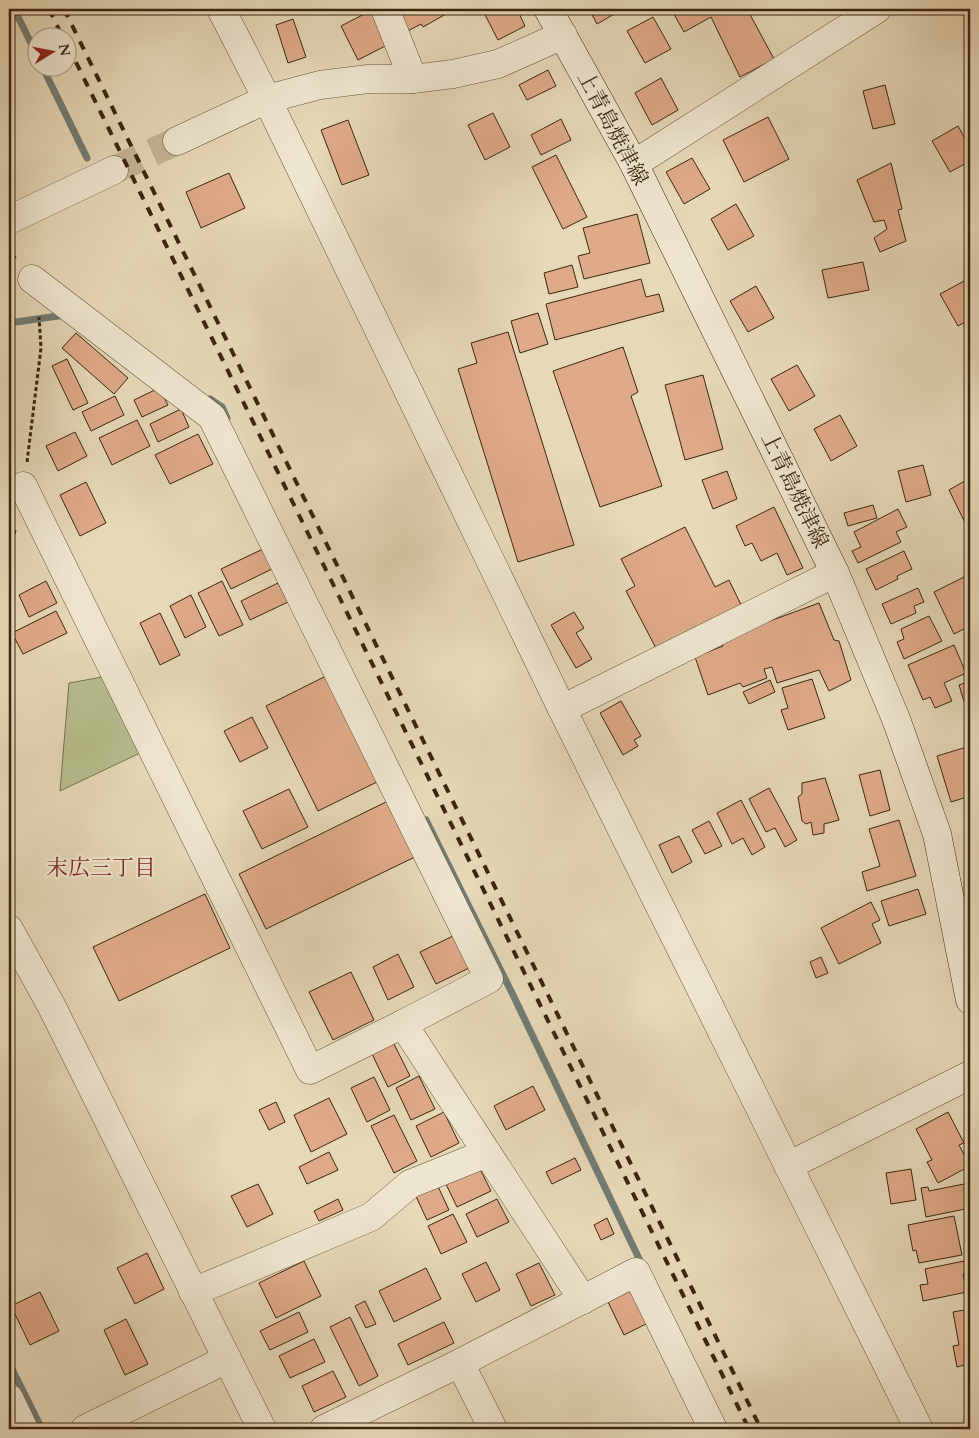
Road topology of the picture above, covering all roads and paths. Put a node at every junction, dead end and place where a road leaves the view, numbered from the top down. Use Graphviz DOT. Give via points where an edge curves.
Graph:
graph roads {
  1 [pos="221,9"];
  2 [pos="385,9"];
  3 [pos="548,9"];
  4 [pos="877,9"];
  5 [pos="563,35"];
  6 [pos="413,79"];
  7 [pos="267,99"];
  8 [pos="177,140"];
  9 [pos="634,164"];
  10 [pos="114,170"];
  11 [pos="9,220"];
  12 [pos="9,250"];
  13 [pos="32,279"];
  14 [pos="24,486"];
  15 [pos="9,559"];
  16 [pos="834,573"];
  17 [pos="562,709"];
  18 [pos="9,929"];
  19 [pos="970,1000"];
  20 [pos="403,1024"];
  21 [pos="970,1075"];
  22 [pos="487,1153"];
  23 [pos="788,1166"];
  24 [pos="194,1292"];
  25 [pos="583,1300"];
  26 [pos="227,1359"];
  27 [pos="460,1363"];
  28 [pos="9,1398"];
  29 [pos="24,1429"];
  30 [pos="85,1429"];
  31 [pos="262,1429"];
  32 [pos="324,1429"];
  33 [pos="493,1429"];
  34 [pos="713,1429"];
  35 [pos="919,1429"];
  1 -- 7 [label="street"];
  2 -- 6 [label="street"];
  3 -- 5 [label="street, 上青島焼津線"];
  4 -- 9 [label="street"];
  5 -- 6 [label="street" via="498,64"];
  5 -- 9 [label="street, 上青島焼津線"];
  6 -- 7 [label="street" via="368,79"];
  7 -- 8 [label="street"];
  7 -- 17 [label="street"];
  9 -- 16 [label="street, 上青島焼津線"];
  10 -- 11 [label="street"];
  12 -- 13 [label="path"];
  13 -- 14 [label="path" via="38,300 41,348"];
  13 -- 20 [label="street" via="212,417 489,979"];
  14 -- 15 [label="path"];
  14 -- 20 [label="street" via="310,1070"];
  16 -- 17 [label="street"];
  16 -- 19 [label="street, 上青島焼津線" via="896,719 937,834"];
  17 -- 23 [label="street"];
  18 -- 24 [label="street" via="51,1005"];
  20 -- 22 [label="street"];
  21 -- 23 [label="street"];
  22 -- 24 [label="street" via="410,1184 371,1217"];
  22 -- 25 [label="street"];
  23 -- 35 [label="street"];
  24 -- 26 [label="street"];
  25 -- 27 [label="street"];
  25 -- 34 [label="street" via="636,1272"];
  26 -- 30 [label="street"];
  26 -- 31 [label="street"];
  27 -- 32 [label="street"];
  27 -- 33 [label="street"];
  28 -- 29 [label="street"];
}
